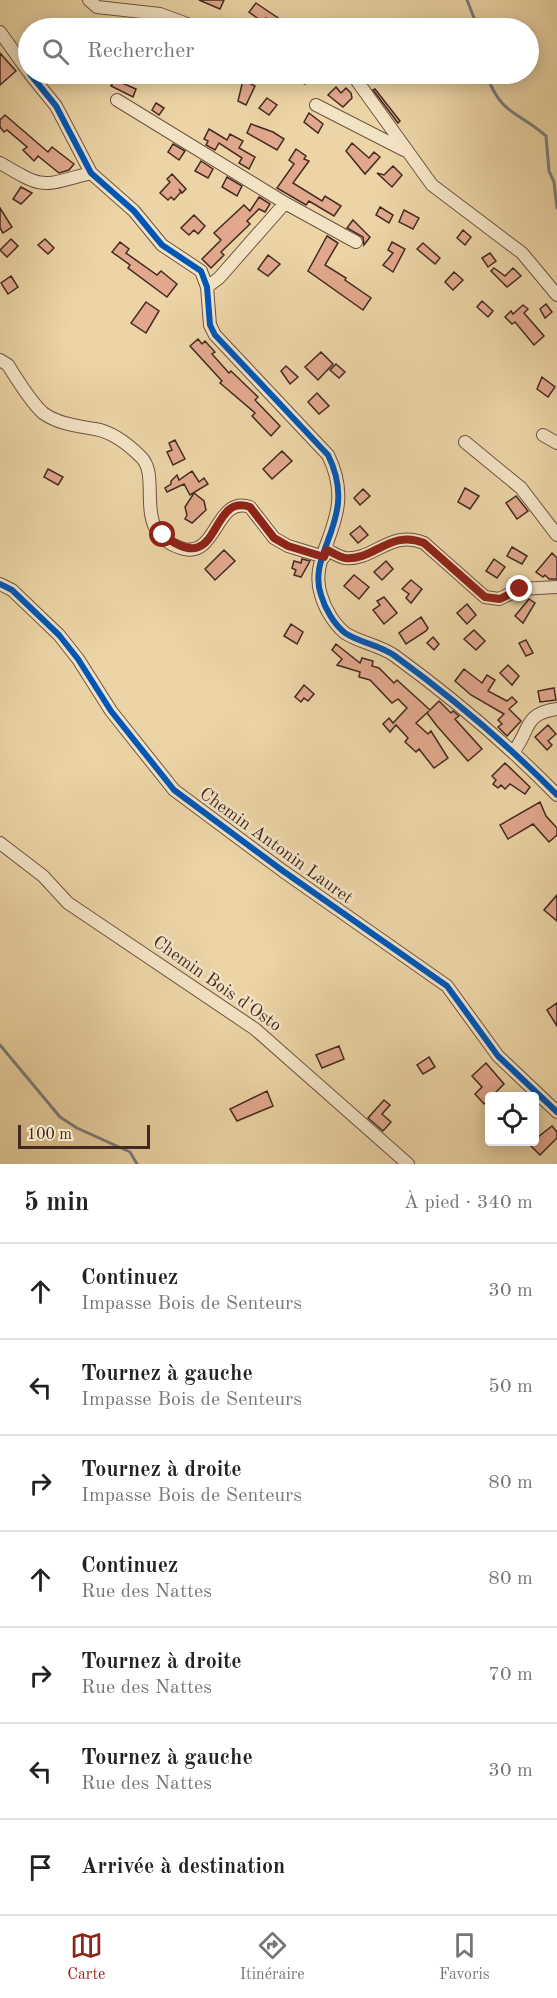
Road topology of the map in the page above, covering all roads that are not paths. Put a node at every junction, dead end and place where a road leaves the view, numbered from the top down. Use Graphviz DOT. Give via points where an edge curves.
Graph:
graph roads {
  1 [pos="89,0"];
  2 [pos="143,0"];
  3 [pos="134,12"];
  4 [pos="173,18"];
  5 [pos="0,32"];
  6 [pos="18,57"];
  7 [pos="39,84"];
  8 [pos="359,84"];
  9 [pos="117,100"];
  10 [pos="316,105"];
  11 [pos="405,150"];
  12 [pos="0,163"];
  13 [pos="90,173"];
  14 [pos="285,203"];
  15 [pos="356,242"];
  16 [pos="207,287"];
  17 [pos="557,295"];
  18 [pos="0,360"];
  19 [pos="543,435"];
  20 [pos="465,442"];
  21 [pos="557,443"];
  22 [pos="557,535"];
  23 [pos="325,553"];
  24 [pos="0,584"];
  25 [pos="557,587"];
  26 [pos="557,709"];
  27 [pos="514,751"];
  28 [pos="557,795"];
  29 [pos="0,843"];
  30 [pos="557,1112"];
  31 [pos="408,1164"];
  1 -- 3 [label="street" via="97,7"];
  2 -- 3 [label="street"];
  3 -- 4 [label="street"];
  5 -- 6 [label="street"];
  7 -- 13 [label="street" via="56,106"];
  8 -- 11 [label="street"];
  9 -- 14 [label="street"];
  10 -- 11 [label="street"];
  11 -- 17 [label="street" via="432,185 522,253"];
  12 -- 13 [label="street" via="36,184"];
  13 -- 16 [label="street" via="134,212 162,245 201,271"];
  14 -- 15 [label="street"];
  14 -- 16 [label="street"];
  16 -- 23 [label="street" via="208,316 214,335 296,419 334,467 339,506"];
  18 -- 23 [label="street" via="44,413 81,428 108,433 143,459 150,477 149,513 163,535 175,545 191,550 203,546 225,514 244,505 281,542"];
  19 -- 21 [label="street"];
  20 -- 22 [label="street" via="521,488"];
  23 -- 25 [label="street" via="344,558 358,556 398,539 415,539 485,597 500,599 520,589"];
  23 -- 27 [label="street" via="318,580 320,594 346,634 392,654"];
  24 -- 30 [label="street, Chemin Antonin Lauret" via="12,590 59,635 111,711 174,790 283,872 447,986 498,1056"];
  26 -- 27 [label="street" via="543,711 531,719"];
  27 -- 28 [label="street"];
  29 -- 31 [label="street, Chemin Bois d'Osto" via="43,876 68,903 255,1029"];
}
